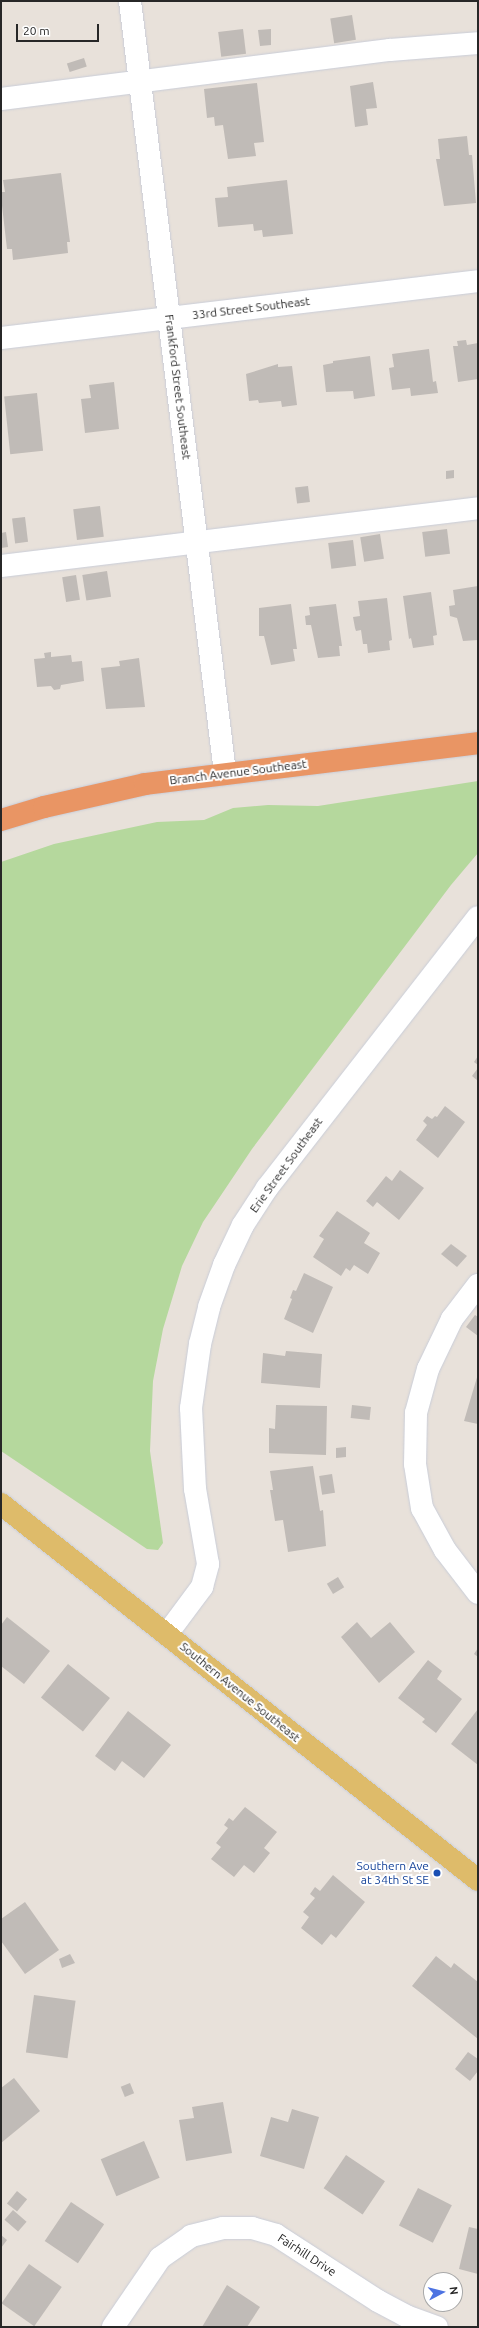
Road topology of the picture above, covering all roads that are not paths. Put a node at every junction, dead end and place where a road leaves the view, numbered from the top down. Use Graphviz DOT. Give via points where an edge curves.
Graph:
graph roads {
  1 [pos="130,1"];
  2 [pos="478,43"];
  3 [pos="140,82"];
  4 [pos="1,99"];
  5 [pos="478,281"];
  6 [pos="169,317"];
  7 [pos="1,338"];
  8 [pos="478,508"];
  9 [pos="197,544"];
  10 [pos="1,566"];
  11 [pos="478,742"];
  12 [pos="225,773"];
  13 [pos="1,820"];
  14 [pos="478,917"];
  15 [pos="478,1285"];
  16 [pos="1,1504"];
  17 [pos="478,1593"];
  18 [pos="167,1634"];
  19 [pos="478,1880"];
  20 [pos="113,2327"];
  21 [pos="437,2327"];
  1 -- 3 [label="street, Frankford Street Southeast"];
  2 -- 3 [label="street" via="390,50"];
  3 -- 4 [label="street"];
  3 -- 6 [label="street, Frankford Street Southeast"];
  5 -- 6 [label="street, 33rd Street Southeast"];
  6 -- 7 [label="street, 33rd Street Southeast"];
  6 -- 9 [label="street, Frankford Street Southeast"];
  8 -- 9 [label="street"];
  9 -- 10 [label="street"];
  9 -- 12 [label="street, Frankford Street Southeast"];
  11 -- 12 [label="highway, Branch Avenue Southeast"];
  12 -- 13 [label="highway, Branch Avenue Southeast" via="145,784 44,807"];
  14 -- 18 [label="street, Erie Street Southeast" via="266,1188 243,1225 224,1265 202,1334 191,1408 195,1490 208,1564 202,1587"];
  15 -- 17 [label="street" via="452,1319 428,1369 416,1413 415,1464 422,1508 445,1550"];
  16 -- 18 [label="main road, Southern Avenue Southeast"];
  18 -- 19 [label="main road, Southern Avenue Southeast"];
  20 -- 21 [label="street, Fairhill Drive" via="160,2258 191,2236 223,2228 252,2228 276,2235 378,2301 406,2316"];
}
